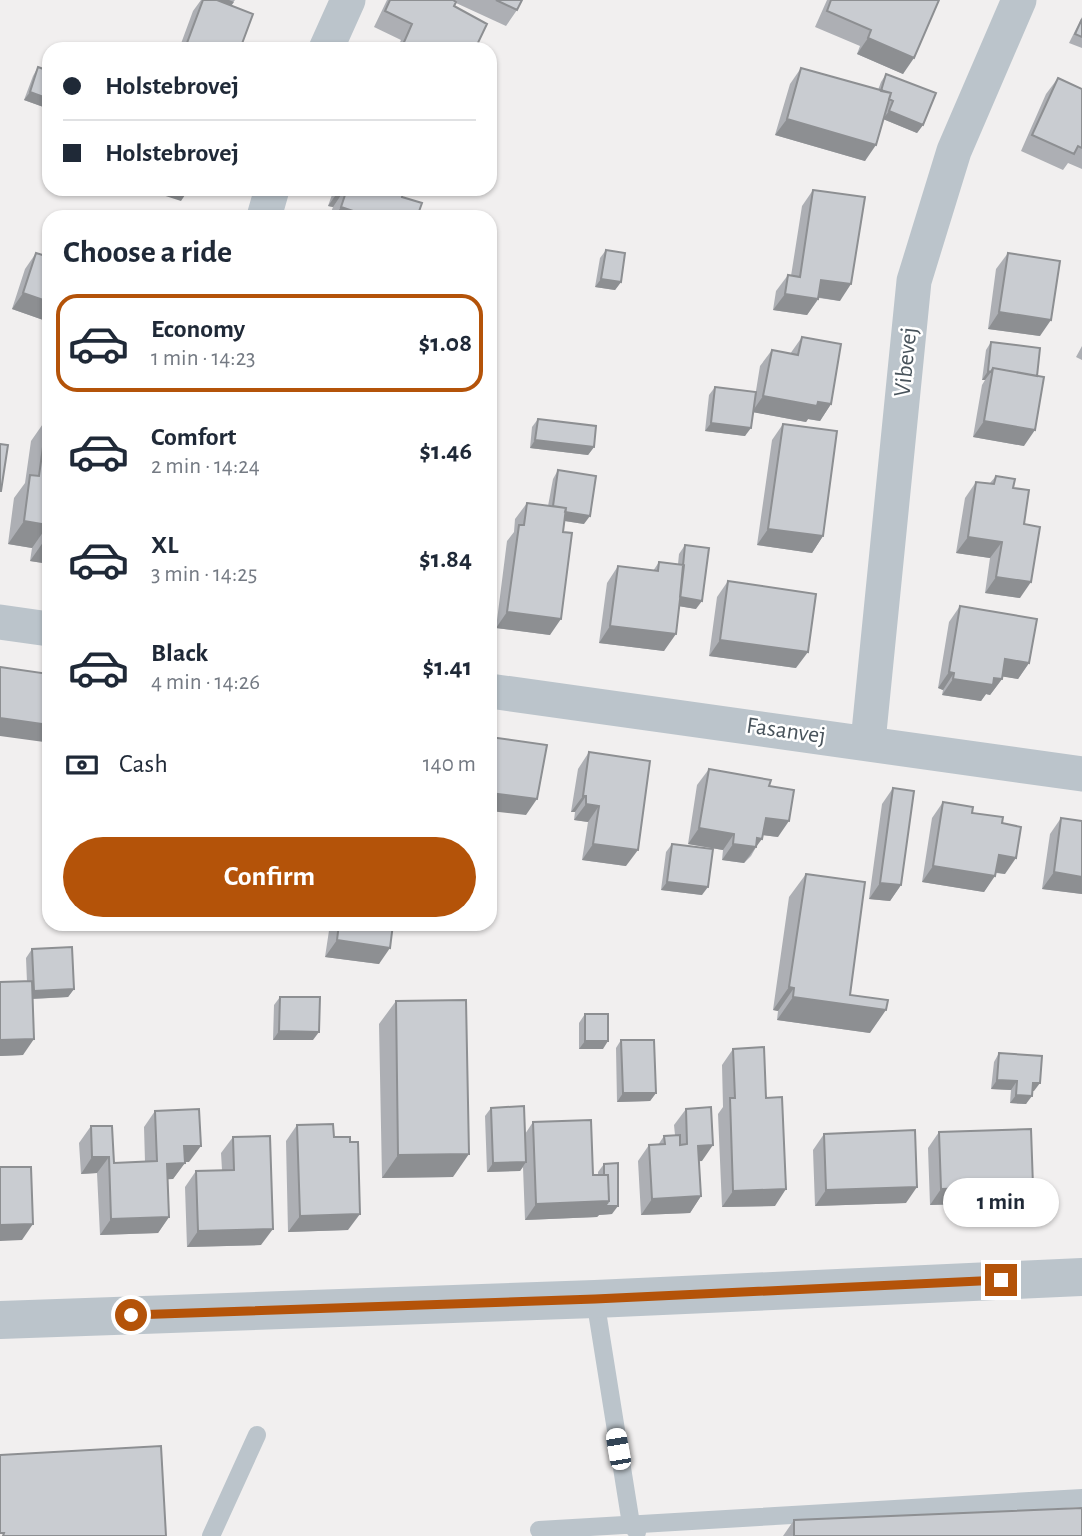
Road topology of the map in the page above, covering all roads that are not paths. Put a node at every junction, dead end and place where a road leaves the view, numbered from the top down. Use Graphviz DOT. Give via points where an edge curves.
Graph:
graph roads {
  1 [pos="348,0"];
  2 [pos="1019,0"];
  3 [pos="329,42"];
  4 [pos="0,622"];
  5 [pos="42,628"];
  6 [pos="497,692"];
  7 [pos="868,742"];
  8 [pos="1082,774"];
  9 [pos="1082,1277"];
  10 [pos="595,1299"];
  11 [pos="0,1320"];
  12 [pos="257,1435"];
  13 [pos="1082,1498"];
  14 [pos="539,1530"];
  15 [pos="635,1530"];
  16 [pos="211,1536"];
  1 -- 3 [label="street"];
  2 -- 7 [label="street, Vibevej" via="954,151 914,281"];
  4 -- 5 [label="street"];
  6 -- 7 [label="street, Fasanvej"];
  7 -- 8 [label="street, Fasanvej"];
  9 -- 10 [label="street"];
  10 -- 11 [label="street"];
  10 -- 15 [label="lane"];
  12 -- 16 [label="lane"];
  13 -- 15 [label="lane"];
  14 -- 15 [label="lane"];
}
